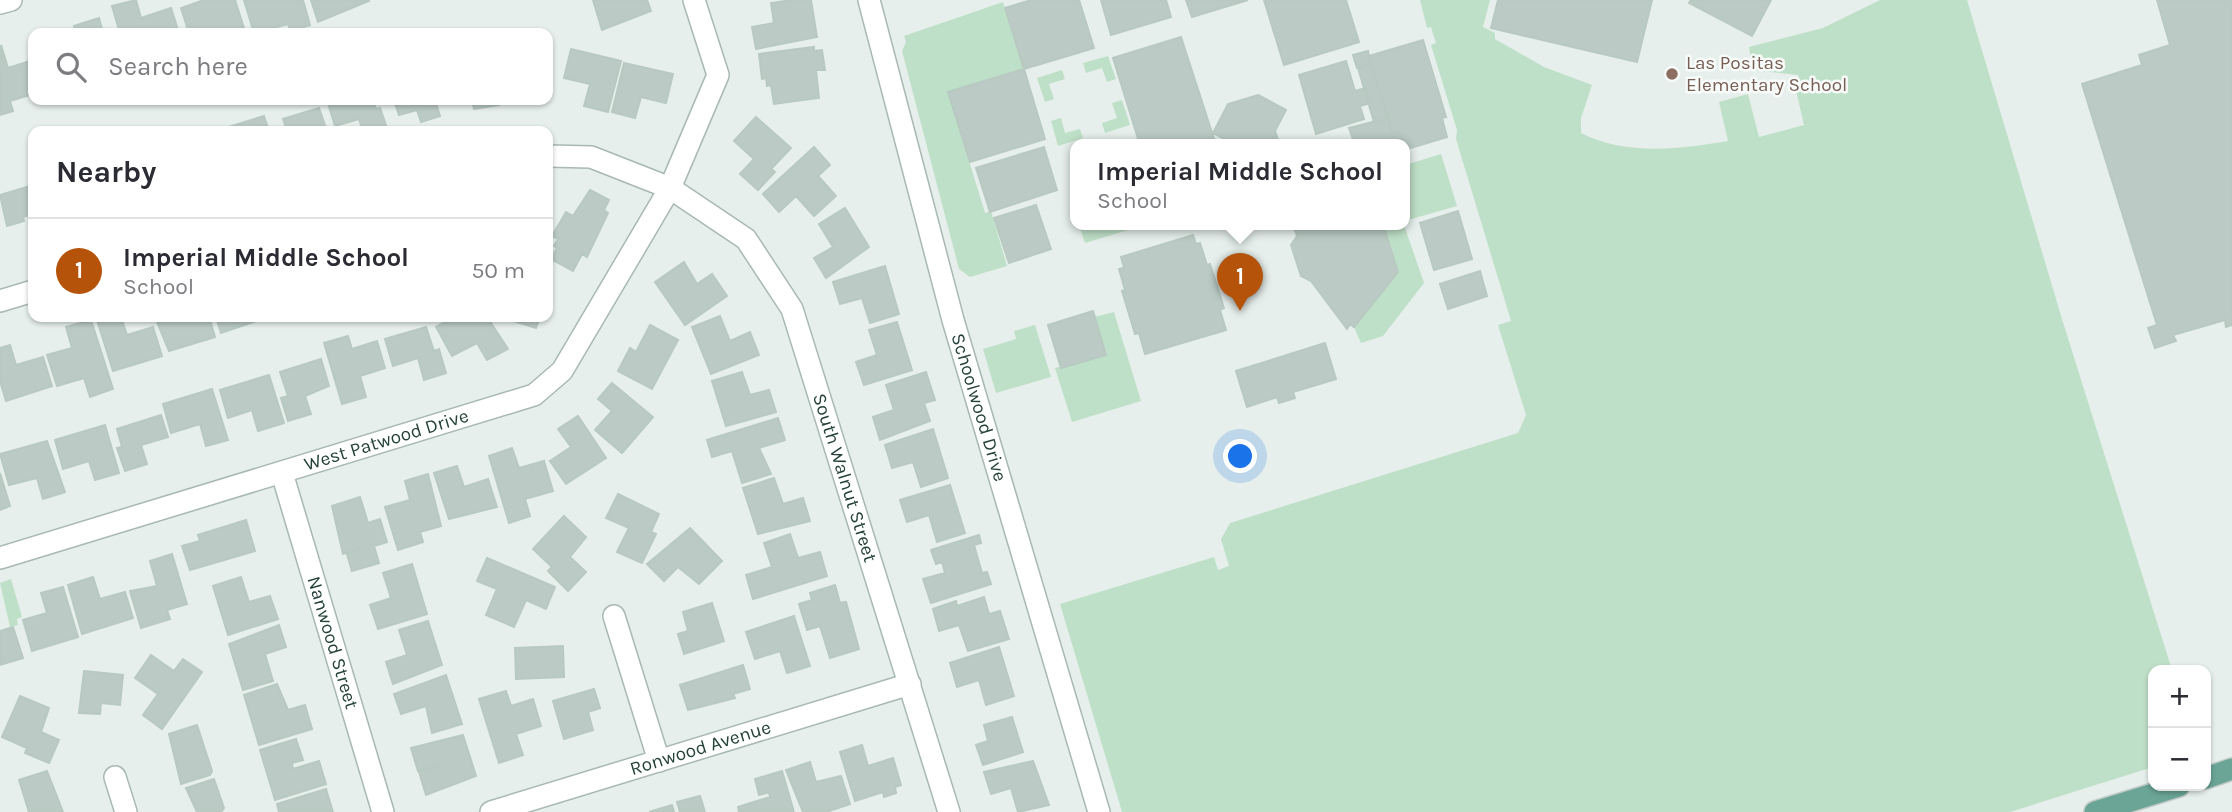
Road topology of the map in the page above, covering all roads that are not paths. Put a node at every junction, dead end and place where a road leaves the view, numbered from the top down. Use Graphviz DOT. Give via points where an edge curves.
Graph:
graph roads {
  1 [pos="11,0"];
  2 [pos="694,0"];
  3 [pos="869,0"];
  4 [pos="0,4"];
  5 [pos="553,156"];
  6 [pos="670,188"];
  7 [pos="28,293"];
  8 [pos="0,301"];
  9 [pos="282,473"];
  10 [pos="0,558"];
  11 [pos="614,616"];
  12 [pos="910,684"];
  13 [pos="659,761"];
  14 [pos="2232,769"];
  15 [pos="2211,776"];
  16 [pos="116,777"];
  17 [pos="2168,791"];
  18 [pos="2135,806"];
  19 [pos="126,812"];
  20 [pos="383,812"];
  21 [pos="491,812"];
  22 [pos="948,812"];
  23 [pos="1098,812"];
  24 [pos="2095,812"];
  1 -- 4 [label="street"];
  2 -- 6 [label="street, West Patwood Drive" via="718,75"];
  3 -- 23 [label="street, Schoolwood Drive" via="968,373"];
  5 -- 6 [label="street, South Walnut Street" via="591,157"];
  6 -- 9 [label="street, West Patwood Drive" via="562,371 534,394"];
  6 -- 12 [label="street, South Walnut Street" via="746,239 792,309"];
  7 -- 8 [label="street"];
  9 -- 10 [label="street, West Patwood Drive"];
  9 -- 20 [label="street, Nanwood Street"];
  11 -- 13 [label="street"];
  12 -- 13 [label="street, Ronwood Avenue"];
  12 -- 22 [label="street, South Walnut Street"];
  13 -- 21 [label="street, Ronwood Avenue"];
  14 -- 15 [label="main road"];
  16 -- 19 [label="street"];
  17 -- 18 [label="main road"];
  18 -- 24 [label="main road"];
}
